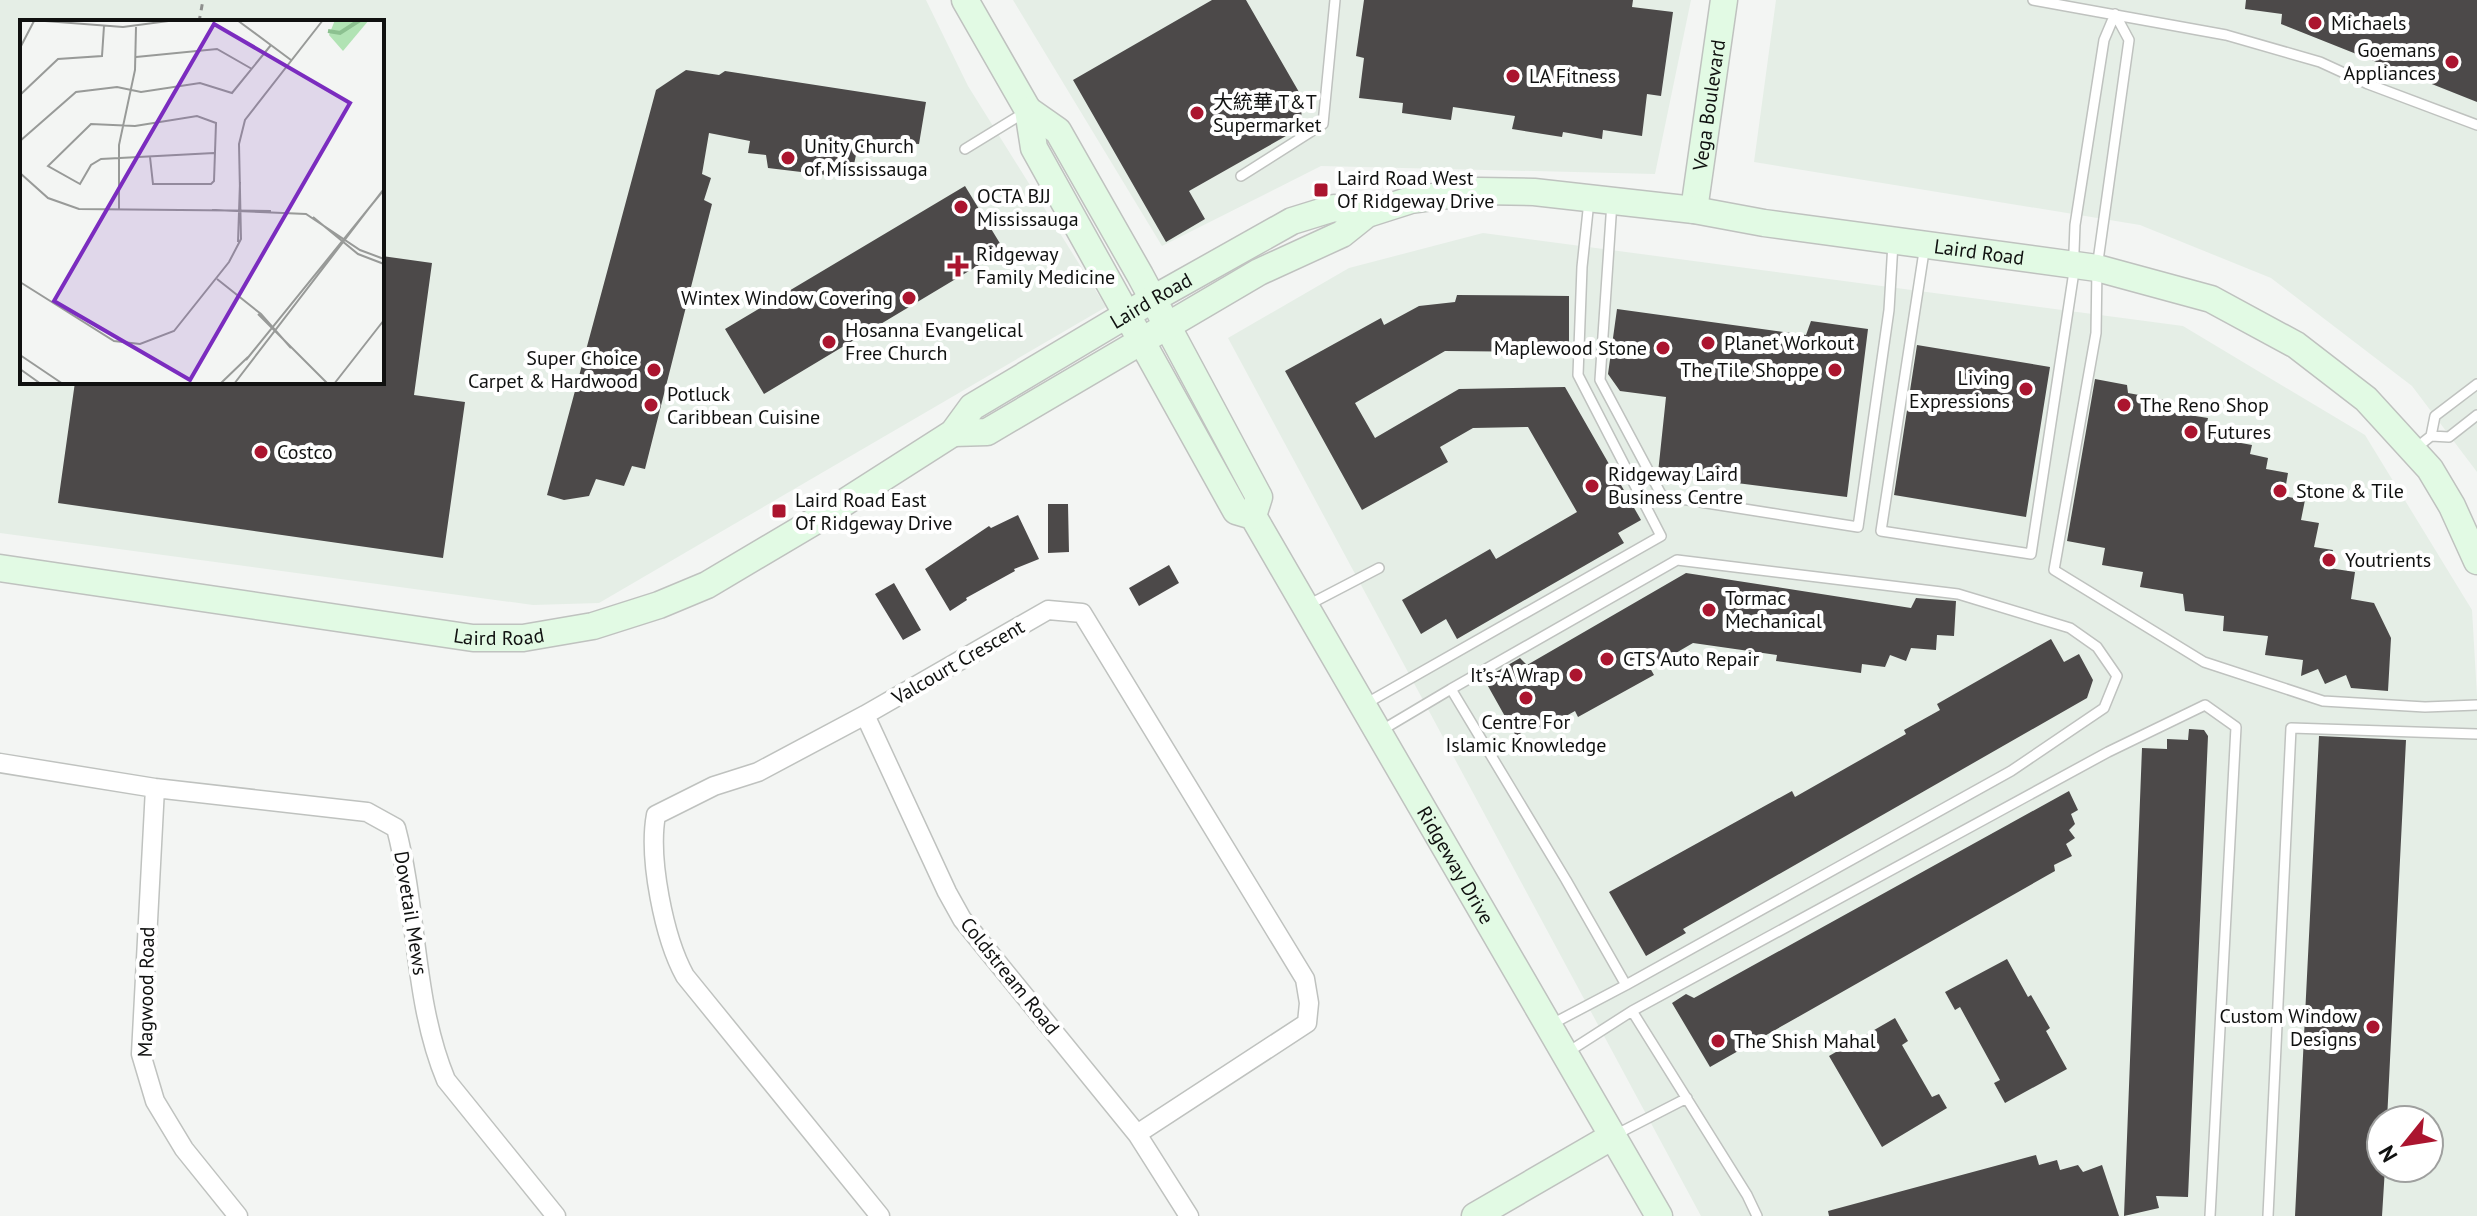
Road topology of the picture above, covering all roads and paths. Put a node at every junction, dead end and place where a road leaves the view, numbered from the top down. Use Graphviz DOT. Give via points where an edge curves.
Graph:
graph roads {
  1 [pos="203,0"];
  2 [pos="965,0"];
  3 [pos="1335,0"];
  4 [pos="1724,0"];
  5 [pos="2033,0"];
  6 [pos="2115,14"];
  7 [pos="199,20"];
  8 [pos="1028,110"];
  9 [pos="2477,125"];
  10 [pos="965,149"];
  11 [pos="1241,176"];
  12 [pos="1601,199"];
  13 [pos="1694,210"];
  14 [pos="1367,214"];
  15 [pos="1893,240"];
  16 [pos="1925,244"];
  17 [pos="2084,266"];
  18 [pos="1153,299"];
  19 [pos="1127,314"];
  20 [pos="1167,325"];
  21 [pos="1141,340"];
  22 [pos="2477,384"];
  23 [pos="2477,415"];
  24 [pos="953,433"];
  25 [pos="2422,443"];
  26 [pos="1253,516"];
  27 [pos="2477,561"];
  28 [pos="0,568"];
  29 [pos="1379,568"];
  30 [pos="1306,606"];
  31 [pos="1451,689"];
  32 [pos="1363,705"];
  33 [pos="2477,705"];
  34 [pos="865,715"];
  35 [pos="1379,731"];
  36 [pos="2477,734"];
  37 [pos="0,763"];
  38 [pos="155,788"];
  39 [pos="1626,985"];
  40 [pos="1632,1011"];
  41 [pos="1549,1026"];
  42 [pos="1566,1054"];
  43 [pos="1687,1098"];
  44 [pos="1137,1134"];
  45 [pos="1613,1136"];
  46 [pos="238,1216"];
  47 [pos="556,1216"];
  48 [pos="880,1216"];
  49 [pos="1189,1216"];
  50 [pos="1475,1216"];
  51 [pos="1659,1216"];
  52 [pos="1757,1216"];
  53 [pos="2210,1216"];
  54 [pos="2268,1216"];
  1 -- 7 [label="path"];
  2 -- 8 [label="street, Ridgeway Drive"];
  3 -- 11 [label="lane" via="1323,124"];
  4 -- 13 [label="street, Vega Boulevard"];
  5 -- 6 [label="lane"];
  6 -- 9 [label="lane" via="2226,35 2320,62"];
  6 -- 17 [label="lane" via="2104,40 2075,225"];
  6 -- 17 [label="lane" via="2129,40"];
  8 -- 10 [label="lane"];
  8 -- 18 [label="street, Ridgeway Drive" via="1058,131"];
  8 -- 19 [label="street, Ridgeway Drive" via="1034,148"];
  12 -- 13 [label="street, Laird Road"];
  12 -- 14 [label="street, Laird Road" via="1478,191 1411,200"];
  12 -- 15 [label="lane" via="1600,380 1662,496 1858,527 1889,310"];
  12 -- 32 [label="lane" via="1582,267 1578,375 1661,536"];
  13 -- 15 [label="street, Laird Road"];
  14 -- 18 [label="street, Laird Road" via="1334,208 1292,221"];
  14 -- 20 [label="street, Laird Road" via="1342,234 1259,272"];
  15 -- 16 [label="street, Laird Road"];
  16 -- 17 [label="street, Laird Road"];
  16 -- 17 [label="lane" via="1881,531 2031,554 2073,278"];
  17 -- 25 [label="street, Laird Road" via="2211,299 2296,345"];
  17 -- 33 [label="lane" via="2096,333 2054,570 2204,662 2323,701"];
  18 -- 19 [label="street, Laird Road"];
  18 -- 20 [label="street, Ridgeway Drive"];
  19 -- 21 [label="street, Ridgeway Drive"];
  19 -- 24 [label="street, Laird Road" via="972,407"];
  20 -- 21 [label="street, Laird Road"];
  20 -- 26 [label="street, Ridgeway Drive" via="1259,497"];
  21 -- 24 [label="street, Laird Road" via="987,432"];
  21 -- 26 [label="street, Ridgeway Drive" via="1236,511"];
  22 -- 25 [label="lane" via="2435,416"];
  23 -- 25 [label="lane" via="2449,437"];
  24 -- 28 [label="street, Laird Road" via="707,585 593,626 523,638 473,638"];
  25 -- 27 [label="street, Laird Road"];
  26 -- 30 [label="street, Ridgeway Drive"];
  29 -- 30 [label="lane"];
  30 -- 32 [label="street, Ridgeway Drive"];
  31 -- 35 [label="lane"];
  31 -- 39 [label="lane"];
  31 -- 39 [label="lane" via="1677,560 1958,594 2070,628 2097,647 2117,676 2104,708 2011,771"];
  32 -- 35 [label="street, Ridgeway Drive"];
  34 -- 44 [label="street, Coldstream Road" via="962,919"];
  34 -- 44 [label="street, Valcourt Crescent" via="1048,610 1082,613 1305,979 1309,1003 1307,1023"];
  34 -- 48 [label="street, Valcourt Crescent" via="758,772 714,786 656,815 652,837 667,932 685,976"];
  35 -- 41 [label="street, Ridgeway Drive"];
  36 -- 54 [label="lane" via="2291,728"];
  37 -- 38 [label="street, Dovetail Mews"];
  38 -- 46 [label="street, Magwood Road" via="141,1054 155,1101 184,1149"];
  38 -- 47 [label="street, Dovetail Mews" via="367,812 396,828 426,1013 441,1069"];
  39 -- 41 [label="lane"];
  40 -- 42 [label="lane"];
  40 -- 43 [label="lane"];
  40 -- 53 [label="lane" via="2108,752 2205,705 2236,727"];
  41 -- 42 [label="street, Ridgeway Drive"];
  42 -- 45 [label="street, Ridgeway Drive"];
  43 -- 45 [label="lane"];
  43 -- 52 [label="lane"];
  44 -- 49 [label="street, Coldstream Road"];
  45 -- 50 [label="street"];
  45 -- 51 [label="street, Ridgeway Drive"];
}
